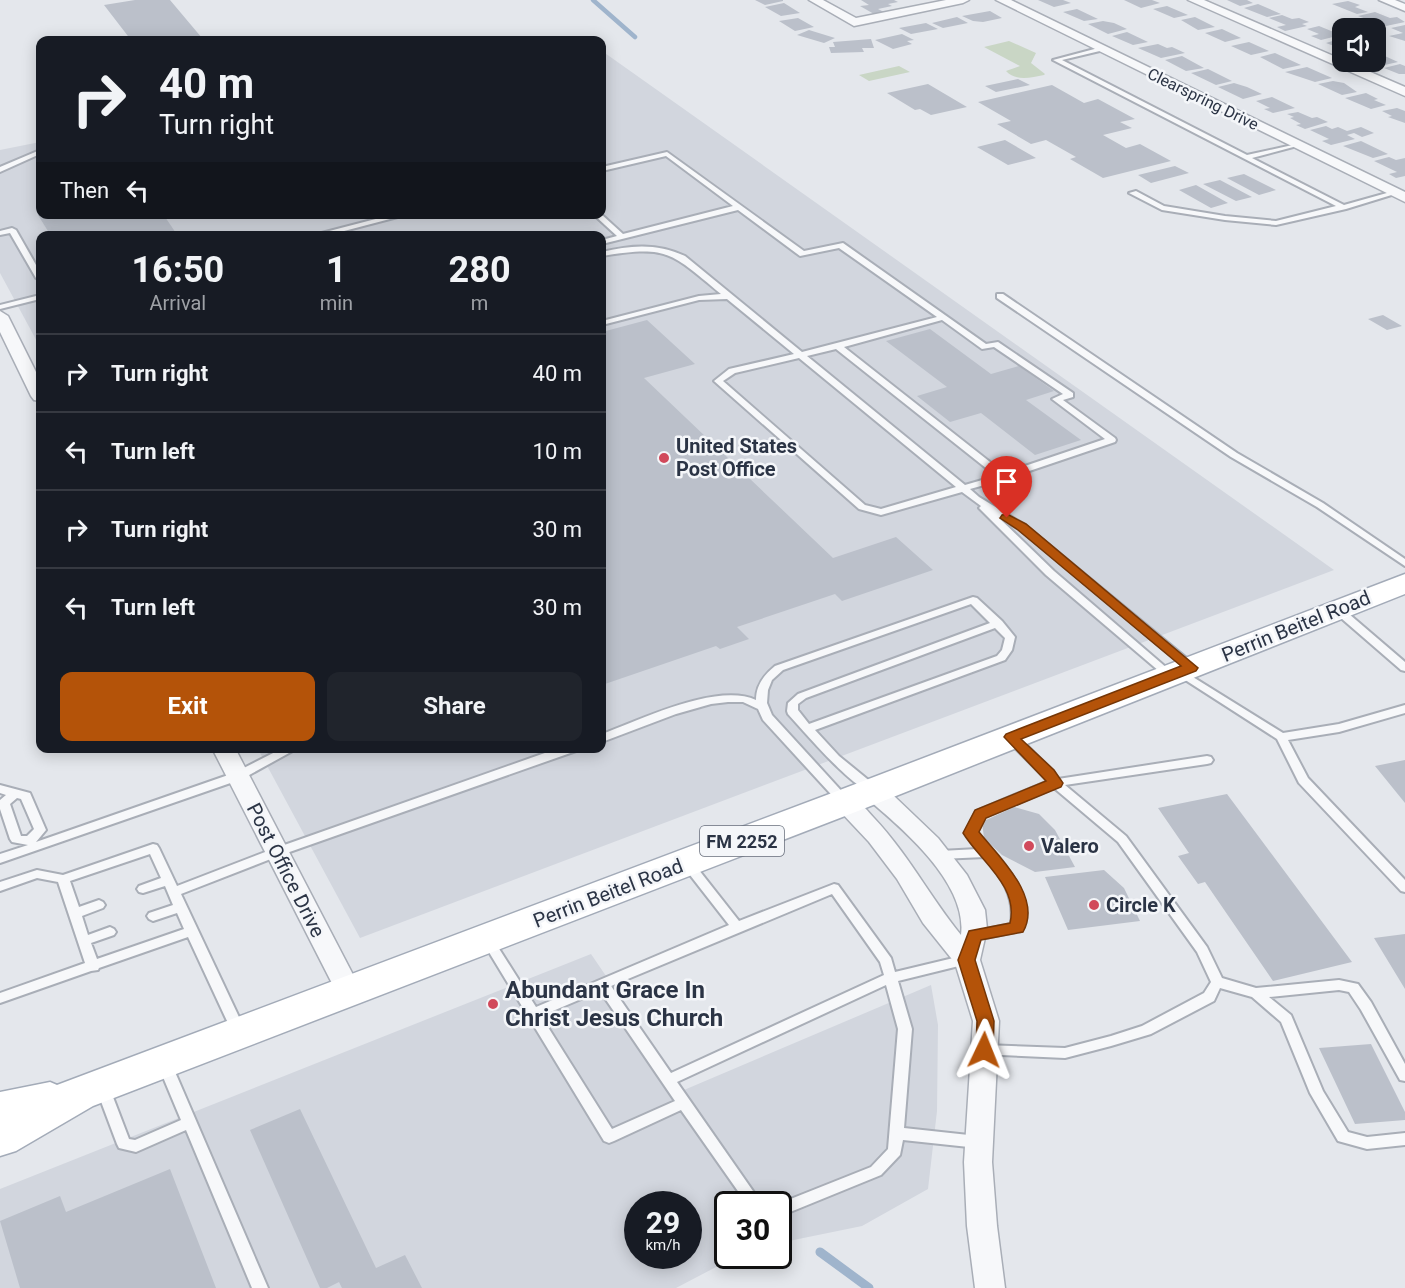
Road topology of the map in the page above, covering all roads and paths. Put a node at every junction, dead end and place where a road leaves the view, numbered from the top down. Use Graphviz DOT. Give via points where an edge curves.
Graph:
graph roads {
  1 [pos="815,0"];
  2 [pos="963,0"];
  3 [pos="1002,0"];
  4 [pos="1194,0"];
  5 [pos="1385,0"];
  6 [pos="1405,8"];
  7 [pos="1102,50"];
  8 [pos="1405,92"];
  9 [pos="1296,145"];
  10 [pos="36,155"];
  11 [pos="1246,157"];
  12 [pos="606,168"];
  13 [pos="0,170"];
  14 [pos="1133,193"];
  15 [pos="1400,196"];
  16 [pos="739,207"];
  17 [pos="1343,207"];
  18 [pos="384,219"];
  19 [pos="602,219"];
  20 [pos="334,231"];
  21 [pos="0,233"];
  22 [pos="622,237"];
  23 [pos="606,241"];
  24 [pos="606,253"];
  25 [pos="36,271"];
  26 [pos="729,296"];
  27 [pos="1000,296"];
  28 [pos="36,298"];
  29 [pos="0,307"];
  30 [pos="0,316"];
  31 [pos="941,318"];
  32 [pos="606,321"];
  33 [pos="837,346"];
  34 [pos="799,353"];
  35 [pos="36,382"];
  36 [pos="1003,477"];
  37 [pos="965,490"];
  38 [pos="976,499"];
  39 [pos="1405,563"];
  40 [pos="1405,583"];
  41 [pos="1338,610"];
  42 [pos="998,623"];
  43 [pos="1405,668"];
  44 [pos="1180,672"];
  45 [pos="761,706"];
  46 [pos="1405,709"];
  47 [pos="808,728"];
  48 [pos="606,737"];
  49 [pos="1011,737"];
  50 [pos="1281,737"];
  51 [pos="226,753"];
  52 [pos="283,753"];
  53 [pos="558,753"];
  54 [pos="1207,760"];
  55 [pos="238,776"];
  56 [pos="1055,783"];
  57 [pos="0,789"];
  58 [pos="14,794"];
  59 [pos="859,796"];
  60 [pos="31,844"];
  61 [pos="277,852"];
  62 [pos="987,853"];
  63 [pos="940,855"];
  64 [pos="0,859"];
  65 [pos="687,863"];
  66 [pos="63,879"];
  67 [pos="168,880"];
  68 [pos="0,887"];
  69 [pos="1405,888"];
  70 [pos="143,889"];
  71 [pos="174,892"];
  72 [pos="99,905"];
  73 [pos="180,907"];
  74 [pos="74,914"];
  75 [pos="153,916"];
  76 [pos="737,927"];
  77 [pos="191,931"];
  78 [pos="110,932"];
  79 [pos="487,939"];
  80 [pos="84,941"];
  81 [pos="971,947"];
  82 [pos="93,967"];
  83 [pos="890,978"];
  84 [pos="1217,982"];
  85 [pos="602,984"];
  86 [pos="350,992"];
  87 [pos="1256,993"];
  88 [pos="0,998"];
  89 [pos="532,1014"];
  90 [pos="239,1032"];
  91 [pos="984,1050"];
  92 [pos="164,1062"];
  93 [pos="1405,1076"];
  94 [pos="669,1080"];
  95 [pos="90,1090"];
  96 [pos="684,1103"];
  97 [pos="0,1110"];
  98 [pos="188,1123"];
  99 [pos="897,1133"];
  100 [pos="0,1138"];
  101 [pos="1405,1139"];
  102 [pos="979,1143"];
  103 [pos="746,1191"];
  104 [pos="792,1205"];
  105 [pos="260,1288"];
  106 [pos="990,1288"];
  1 -- 2 [label="street" via="854,22"];
  3 -- 7 [label="street, Clearspring Drive"];
  4 -- 8 [label="street"];
  5 -- 6 [label="street"];
  7 -- 9 [label="street, Clearspring Drive"];
  7 -- 11 [label="lane" via="1056,60"];
  9 -- 11 [label="lane"];
  9 -- 15 [label="street, Clearspring Drive"];
  10 -- 13 [label="lane"];
  11 -- 17 [label="lane"];
  12 -- 16 [label="lane" via="667,154"];
  14 -- 17 [label="lane" via="1162,208 1276,223"];
  15 -- 17 [label="lane"];
  16 -- 22 [label="lane"];
  16 -- 31 [label="lane" via="802,254 840,245"];
  18 -- 20 [label="lane"];
  19 -- 22 [label="lane"];
  21 -- 25 [label="lane" via="12,230"];
  22 -- 23 [label="lane"];
  24 -- 26 [label="lane" via="651,247 670,251"];
  26 -- 32 [label="lane" via="699,298"];
  26 -- 34 [label="lane"];
  27 -- 39 [label="lane" via="1234,455 1320,505"];
  28 -- 29 [label="lane"];
  30 -- 35 [label="street"];
  31 -- 33 [label="lane"];
  31 -- 36 [label="lane" via="985,347 995,344 1070,395 1056,399 1112,440"];
  33 -- 34 [label="lane"];
  33 -- 36 [label="lane"];
  34 -- 37 [label="lane"];
  34 -- 37 [label="lane" via="732,371 718,381 862,507 881,512"];
  36 -- 37 [label="lane"];
  37 -- 38 [label="lane"];
  38 -- 44 [label="lane" via="1022,527"];
  38 -- 44 [label="lane" via="1050,573"];
  40 -- 41 [label="main road, Perrin Beitel Road / FM 2252"];
  41 -- 43 [label="lane"];
  41 -- 44 [label="main road, Perrin Beitel Road / FM 2252"];
  42 -- 45 [label="lane" via="973,600 779,668 767,680"];
  42 -- 47 [label="lane" via="1010,636 1007,650 1000,658"];
  42 -- 47 [label="lane" via="802,696 793,704 792,711"];
  44 -- 49 [label="main road, Perrin Beitel Road / FM 2252"];
  44 -- 50 [label="lane"];
  45 -- 48 [label="lane" via="745,699 724,699"];
  45 -- 59 [label="lane" via="768,717"];
  46 -- 50 [label="lane" via="1339,728"];
  47 -- 59 [label="lane"];
  49 -- 56 [label="lane"];
  49 -- 59 [label="main road, Perrin Beitel Road / FM 2252"];
  50 -- 69 [label="lane" via="1303,780"];
  51 -- 55 [label="street, Post Office Drive"];
  52 -- 55 [label="lane"];
  53 -- 61 [label="lane"];
  54 -- 56 [label="lane"];
  55 -- 60 [label="lane"];
  55 -- 61 [label="street, Post Office Drive"];
  56 -- 62 [label="lane" via="980,814 971,833"];
  56 -- 84 [label="lane" via="1122,839 1202,950"];
  57 -- 58 [label="lane"];
  58 -- 60 [label="lane" via="27,796 40,830"];
  58 -- 60 [label="lane" via="4,803 16,839"];
  59 -- 63 [label="street" via="912,822"];
  59 -- 65 [label="main road, Perrin Beitel Road / FM 2252"];
  59 -- 81 [label="street" via="884,845 932,917"];
  60 -- 64 [label="lane"];
  61 -- 71 [label="lane"];
  61 -- 86 [label="street, Post Office Drive"];
  62 -- 63 [label="lane"];
  62 -- 81 [label="lane" via="1015,887 1020,917 1017,928"];
  63 -- 81 [label="street" via="973,909"];
  65 -- 76 [label="lane"];
  65 -- 79 [label="main road, Perrin Beitel Road / FM 2252"];
  66 -- 67 [label="lane" via="153,848"];
  66 -- 68 [label="lane" via="37,874"];
  66 -- 74 [label="lane"];
  67 -- 70 [label="lane"];
  67 -- 71 [label="lane"];
  71 -- 73 [label="lane"];
  72 -- 74 [label="lane"];
  73 -- 75 [label="lane"];
  73 -- 77 [label="lane"];
  74 -- 80 [label="lane"];
  76 -- 83 [label="lane" via="834,888 886,961"];
  76 -- 85 [label="lane"];
  77 -- 82 [label="lane"];
  77 -- 90 [label="lane"];
  78 -- 80 [label="lane"];
  79 -- 86 [label="main road, Perrin Beitel Road / FM 2252"];
  79 -- 89 [label="lane"];
  80 -- 82 [label="lane"];
  81 -- 83 [label="lane"];
  81 -- 91 [label="street" via="986,1021"];
  82 -- 88 [label="lane"];
  83 -- 94 [label="lane"];
  83 -- 99 [label="lane" via="905,1029"];
  84 -- 87 [label="lane"];
  84 -- 91 [label="lane" via="1209,997 1146,1030 1111,1041 1065,1053"];
  85 -- 89 [label="lane"];
  85 -- 94 [label="lane"];
  86 -- 90 [label="main road, Perrin Beitel Road / FM 2252"];
  87 -- 93 [label="lane" via="1339,985 1353,988"];
  87 -- 101 [label="lane" via="1286,1019 1317,1094 1342,1137 1367,1143"];
  89 -- 96 [label="lane" via="609,1137"];
  90 -- 92 [label="main road, Perrin Beitel Road / FM 2252"];
  91 -- 102 [label="street"];
  92 -- 95 [label="main road, Perrin Beitel Road / FM 2252"];
  92 -- 98 [label="lane"];
  94 -- 96 [label="lane"];
  95 -- 97 [label="main road, Perrin Beitel Road / FM 2252"];
  95 -- 98 [label="lane" via="124,1144 136,1146"];
  95 -- 100 [label="main road, Perrin Beitel Road / FM 2252"];
  96 -- 103 [label="lane"];
  98 -- 105 [label="lane"];
  99 -- 102 [label="lane"];
  99 -- 104 [label="lane" via="895,1151 876,1171"];
  102 -- 106 [label="street" via="982,1226"];
}
